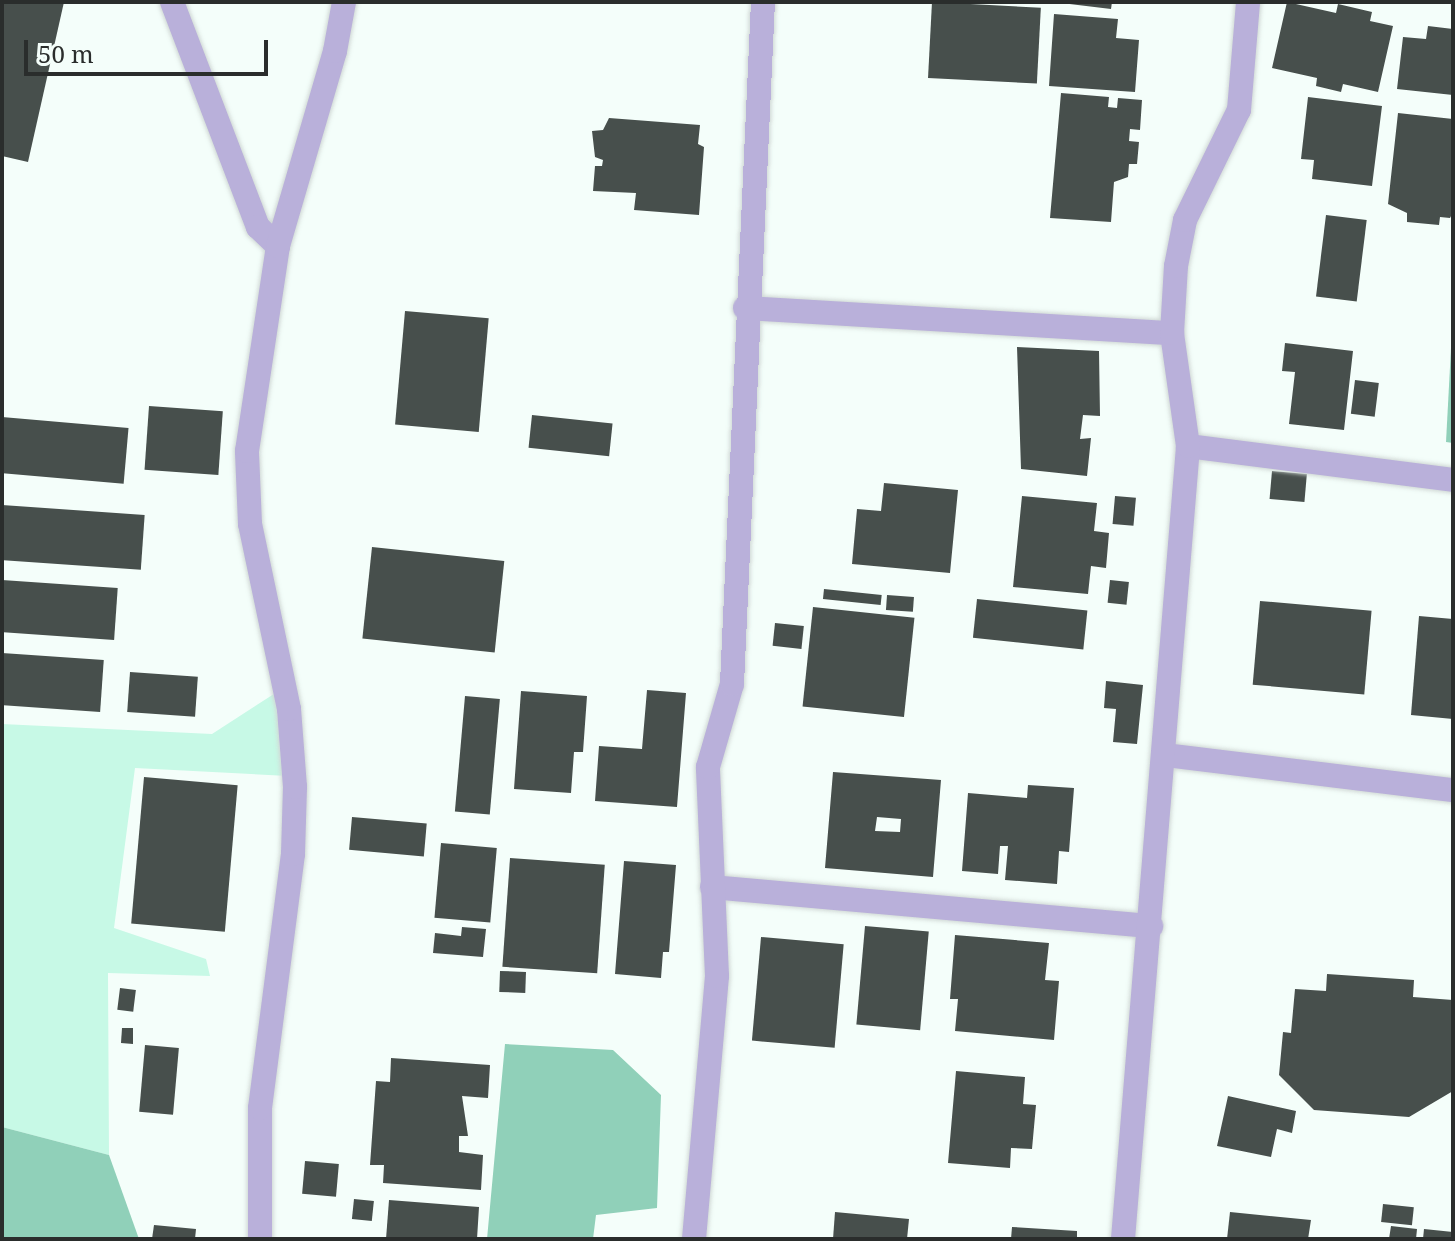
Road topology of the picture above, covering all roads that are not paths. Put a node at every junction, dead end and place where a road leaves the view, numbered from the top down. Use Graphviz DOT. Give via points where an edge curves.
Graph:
graph roads {
  1 [pos="172,2"];
  2 [pos="344,2"];
  3 [pos="763,2"];
  4 [pos="1248,2"];
  5 [pos="278,246"];
  6 [pos="745,308"];
  7 [pos="1172,333"];
  8 [pos="1188,446"];
  9 [pos="1453,480"];
  10 [pos="1166,755"];
  11 [pos="1453,790"];
  12 [pos="712,887"];
  13 [pos="1151,926"];
  14 [pos="260,1239"];
  15 [pos="694,1239"];
  16 [pos="1123,1239"];
  1 -- 5 [label="street" via="258,227"];
  2 -- 5 [label="street" via="335,51"];
  3 -- 6 [label="street"];
  4 -- 7 [label="street" via="1239,110 1185,220"];
  5 -- 14 [label="street" via="247,451 250,524 289,709 295,801 293,854 260,1108"];
  6 -- 7 [label="street"];
  6 -- 12 [label="street" via="732,684 708,767"];
  7 -- 8 [label="street"];
  8 -- 9 [label="street"];
  8 -- 10 [label="street"];
  10 -- 11 [label="street"];
  10 -- 13 [label="street"];
  12 -- 13 [label="street"];
  12 -- 15 [label="street" via="717,976"];
  13 -- 16 [label="street"];
}
